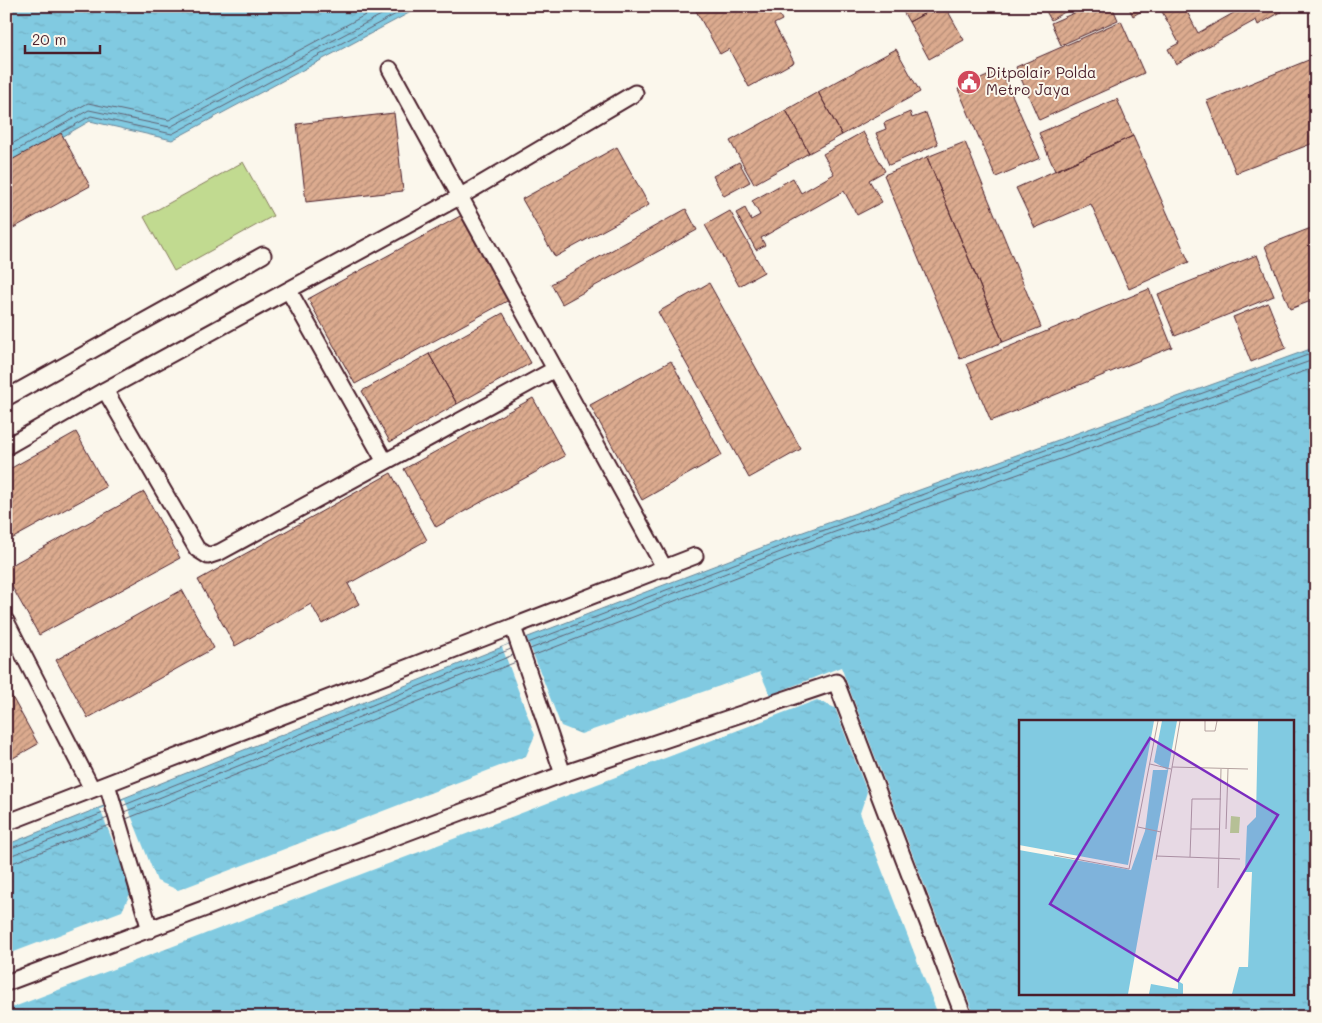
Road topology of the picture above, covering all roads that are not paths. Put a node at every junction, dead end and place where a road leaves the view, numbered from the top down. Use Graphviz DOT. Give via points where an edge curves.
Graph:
graph roads {
  1 [pos="390,69"];
  2 [pos="634,93"];
  3 [pos="460,196"];
  4 [pos="263,255"];
  5 [pos="289,291"];
  6 [pos="555,369"];
  7 [pos="105,390"];
  8 [pos="6,398"];
  9 [pos="6,447"];
  10 [pos="384,460"];
  11 [pos="695,556"];
  12 [pos="665,569"];
  13 [pos="6,620"];
  14 [pos="513,627"];
  15 [pos="563,774"];
  16 [pos="107,784"];
  17 [pos="92,789"];
  18 [pos="6,823"];
  19 [pos="150,930"];
  20 [pos="6,983"];
  21 [pos="964,1017"];
  1 -- 3 [label="lane"];
  2 -- 3 [label="lane"];
  3 -- 5 [label="lane"];
  3 -- 6 [label="lane"];
  4 -- 8 [label="lane"];
  5 -- 7 [label="lane"];
  5 -- 10 [label="lane"];
  6 -- 10 [label="lane"];
  6 -- 12 [label="lane"];
  7 -- 9 [label="lane"];
  7 -- 10 [label="lane" via="197,549 208,556"];
  11 -- 12 [label="lane"];
  12 -- 14 [label="lane"];
  13 -- 17 [label="lane"];
  14 -- 15 [label="lane"];
  14 -- 16 [label="lane"];
  15 -- 19 [label="lane"];
  15 -- 21 [label="lane" via="836,682"];
  16 -- 17 [label="lane"];
  16 -- 19 [label="lane"];
  17 -- 18 [label="lane"];
  19 -- 20 [label="lane"];
}
